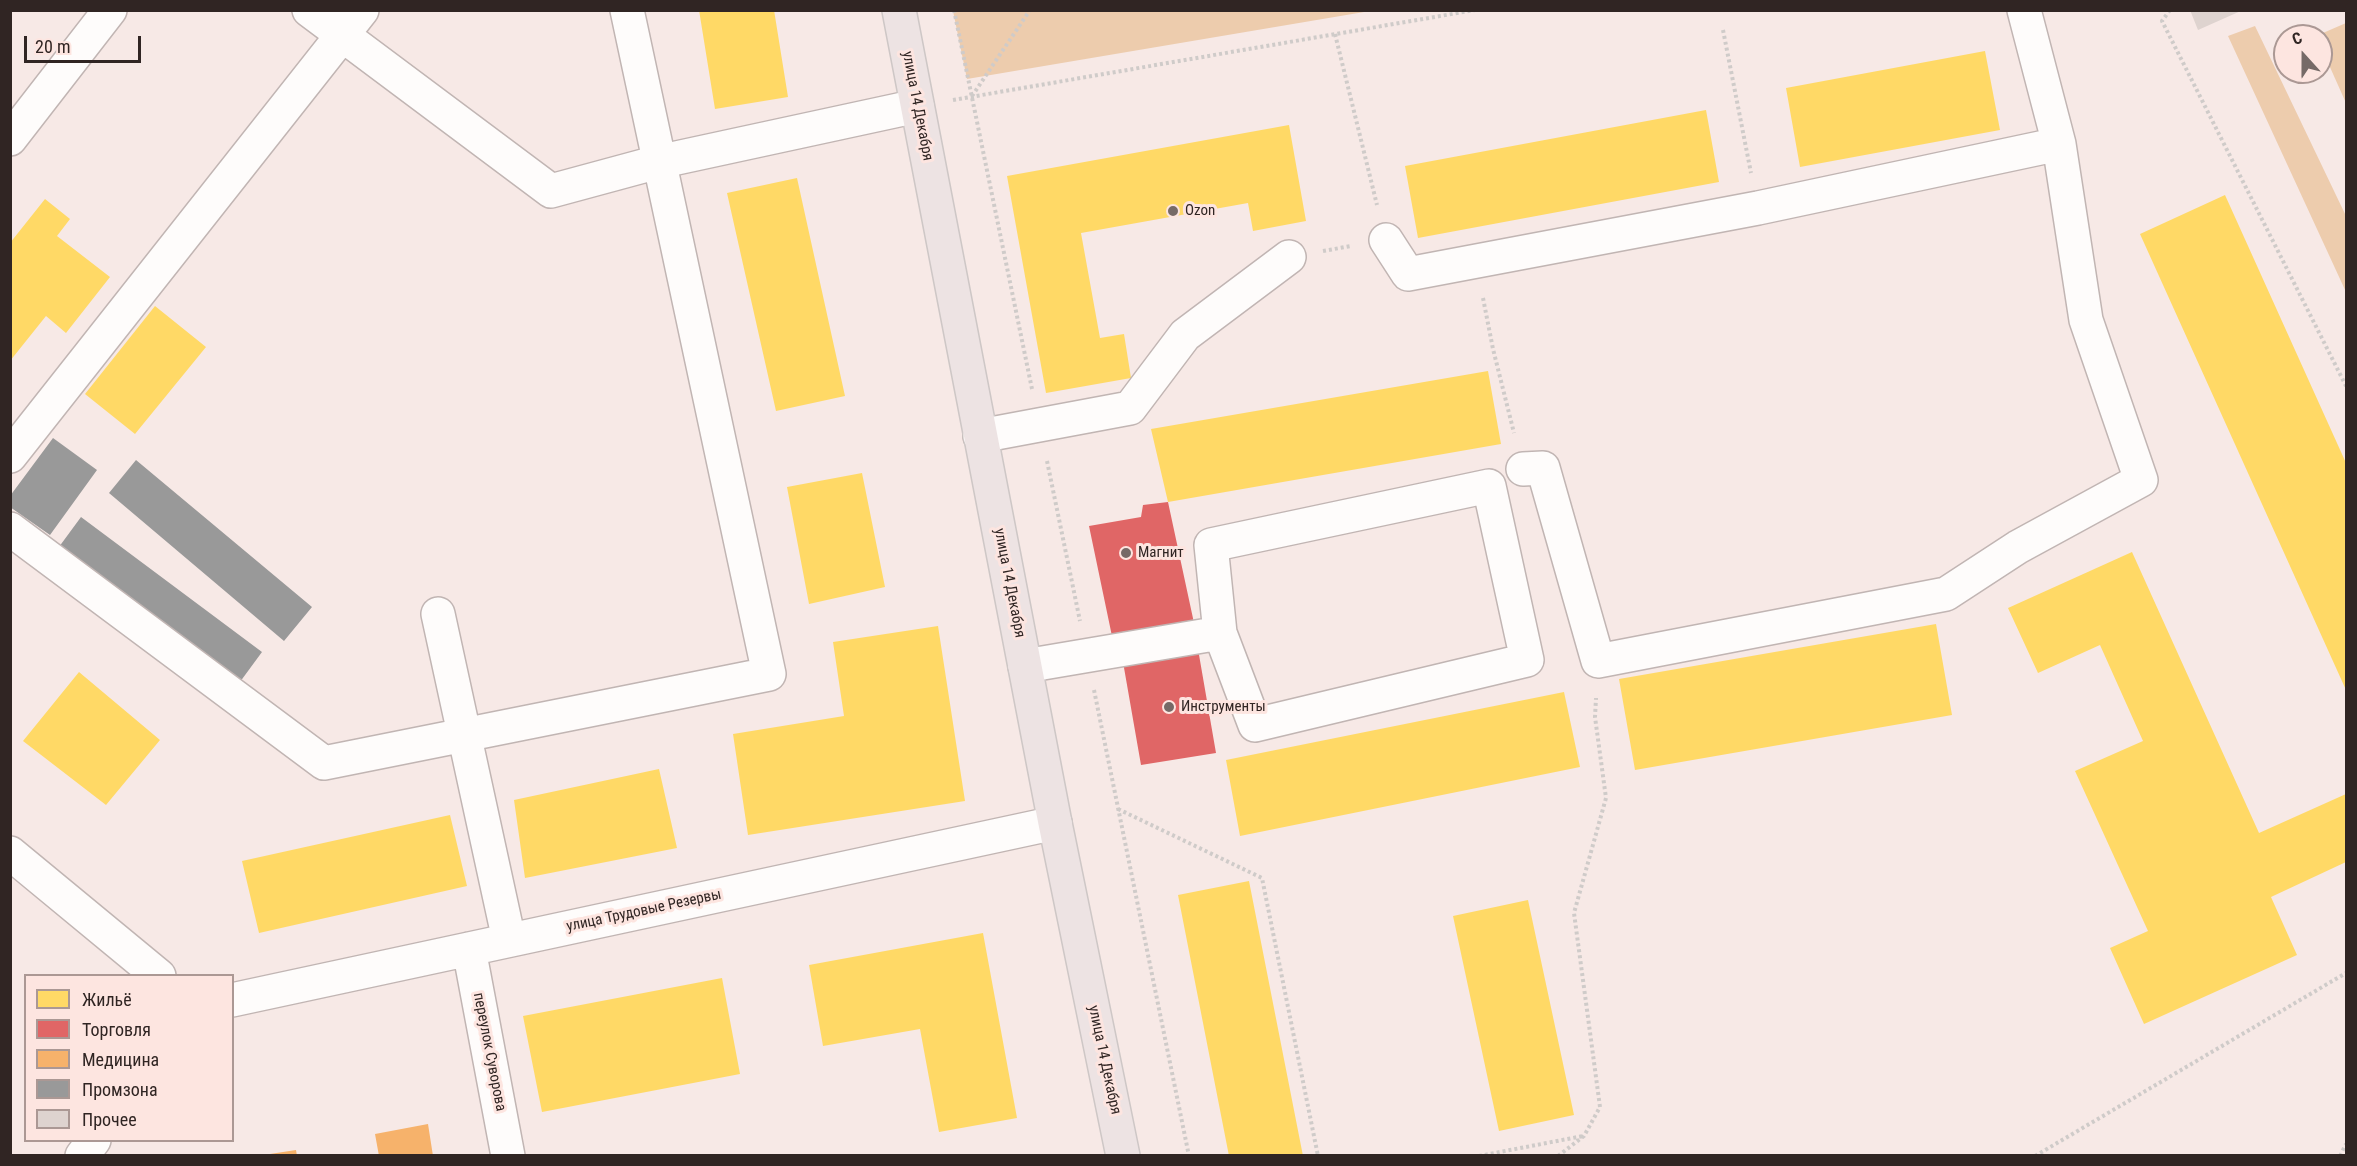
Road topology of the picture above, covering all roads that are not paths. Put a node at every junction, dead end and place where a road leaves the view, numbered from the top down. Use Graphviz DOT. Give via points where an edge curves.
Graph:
graph roads {
  1 [pos="110,10"];
  2 [pos="309,10"];
  3 [pos="362,10"];
  4 [pos="627,10"];
  5 [pos="898,10"];
  6 [pos="2024,10"];
  7 [pos="341,36"];
  8 [pos="917,106"];
  9 [pos="10,139"];
  10 [pos="2059,144"];
  11 [pos="658,162"];
  12 [pos="1386,240"];
  13 [pos="1289,257"];
  14 [pos="980,436"];
  15 [pos="10,456"];
  16 [pos="1523,469"];
  17 [pos="10,530"];
  18 [pos="438,614"];
  19 [pos="1220,633"];
  20 [pos="1025,666"];
  21 [pos="465,736"];
  22 [pos="1055,823"];
  23 [pos="10,854"];
  24 [pos="509,940"];
  25 [pos="469,949"];
  26 [pos="158,974"];
  27 [pos="234,1000"];
  28 [pos="92,1142"];
  29 [pos="82,1155"];
  30 [pos="508,1155"];
  31 [pos="1123,1155"];
  1 -- 9 [label="street"];
  2 -- 7 [label="street"];
  3 -- 7 [label="street"];
  4 -- 11 [label="street"];
  5 -- 8 [label="main road, улица 14 Декабря"];
  6 -- 10 [label="street"];
  7 -- 11 [label="street" via="551,191"];
  7 -- 15 [label="street"];
  8 -- 11 [label="street"];
  8 -- 14 [label="main road, улица 14 Декабря"];
  10 -- 12 [label="street" via="1758,208 1408,274"];
  10 -- 16 [label="street" via="2086,320 2141,480 2018,547 1946,594 1598,661 1543,468"];
  11 -- 21 [label="street" via="769,674"];
  13 -- 14 [label="street" via="1185,335 1130,408"];
  14 -- 20 [label="main road, улица 14 Декабря"];
  17 -- 21 [label="street" via="324,763"];
  18 -- 21 [label="street"];
  19 -- 19 [label="street" via="1211,545 1489,486 1527,660 1255,725"];
  19 -- 20 [label="street"];
  20 -- 22 [label="main road, улица 14 Декабря"];
  21 -- 24 [label="street"];
  22 -- 24 [label="street, улица Трудовые Резервы"];
  22 -- 31 [label="main road, улица 14 Декабря"];
  23 -- 26 [label="street"];
  24 -- 25 [label="street, улица Трудовые Резервы"];
  25 -- 27 [label="street, улица Трудовые Резервы"];
  25 -- 30 [label="street, переулок Суворова"];
  28 -- 29 [label="street"];
}
